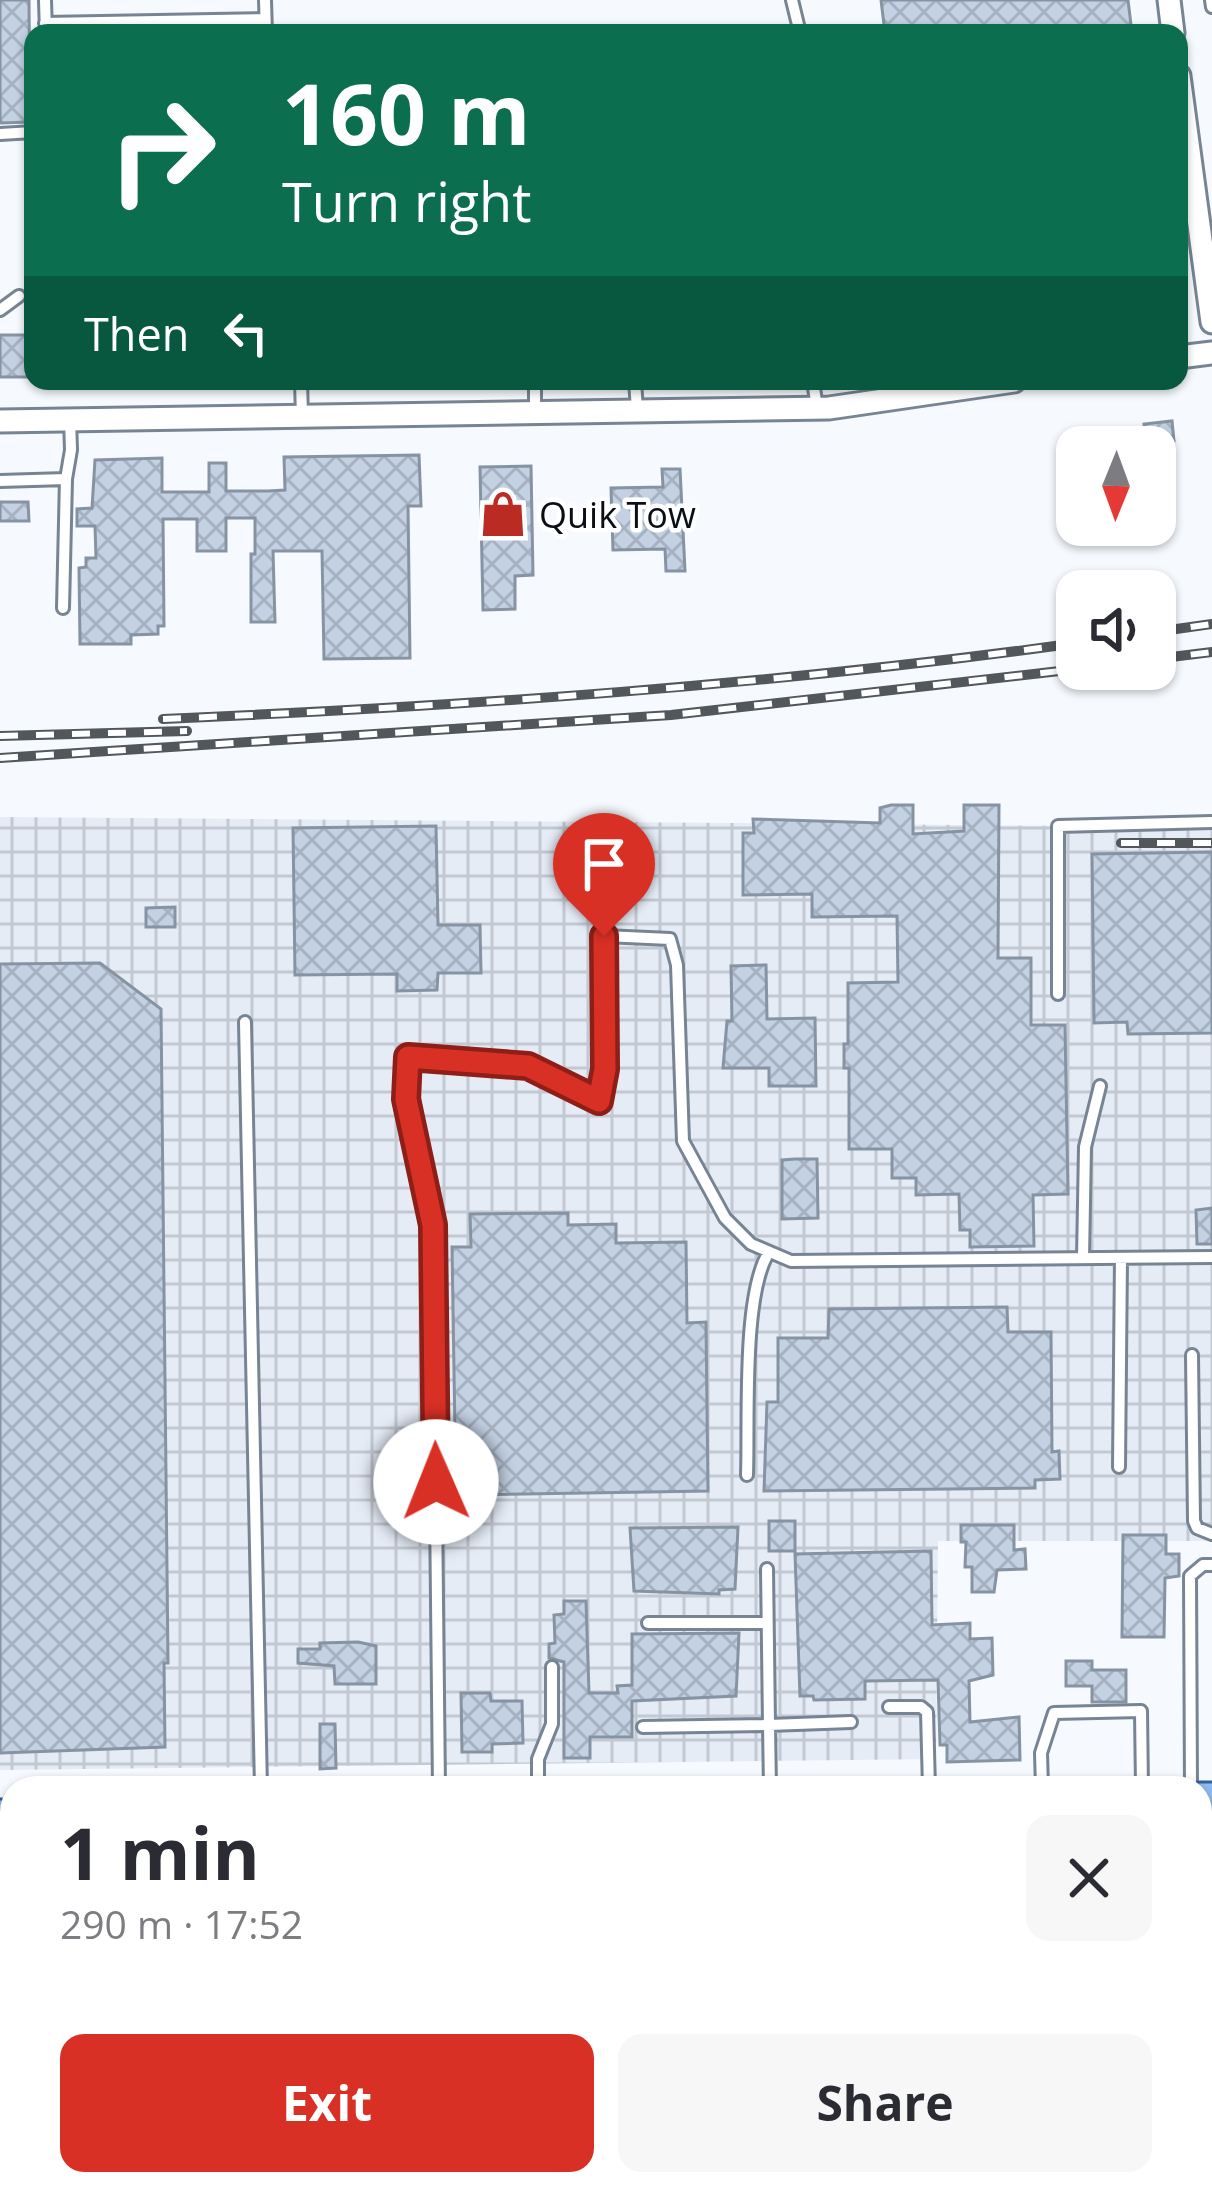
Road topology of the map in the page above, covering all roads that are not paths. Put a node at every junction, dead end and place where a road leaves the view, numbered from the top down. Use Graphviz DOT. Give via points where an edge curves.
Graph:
graph roads {
  1 [pos="1188,123"];
  2 [pos="1204,206"];
  3 [pos="19,296"];
  4 [pos="0,310"];
  5 [pos="1212,322"];
  6 [pos="301,390"];
  7 [pos="535,390"];
  8 [pos="636,390"];
  9 [pos="814,390"];
  10 [pos="874,391"];
  11 [pos="817,408"];
  12 [pos="637,410"];
  13 [pos="535,412"];
  14 [pos="302,416"];
  15 [pos="70,419"];
  16 [pos="0,421"];
  17 [pos="66,479"];
  18 [pos="0,481"];
  19 [pos="63,608"];
  20 [pos="1212,822"];
  21 [pos="1058,994"];
  22 [pos="245,1022"];
  23 [pos="1100,1086"];
  24 [pos="769,1252"];
  25 [pos="1212,1257"];
  26 [pos="1083,1258"];
  27 [pos="1120,1258"];
  28 [pos="1192,1355"];
  29 [pos="1119,1467"];
  30 [pos="747,1475"];
  31 [pos="1212,1534"];
  32 [pos="1212,1565"];
  33 [pos="767,1569"];
  34 [pos="767,1622"];
  35 [pos="648,1623"];
  36 [pos="552,1667"];
  37 [pos="890,1707"];
  38 [pos="851,1722"];
  39 [pos="769,1724"];
  40 [pos="643,1727"];
  41 [pos="261,1776"];
  42 [pos="439,1776"];
  43 [pos="538,1776"];
  44 [pos="770,1776"];
  45 [pos="929,1776"];
  46 [pos="1042,1776"];
  47 [pos="1142,1776"];
  48 [pos="1191,1776"];
  1 -- 2 [label="street"];
  2 -- 5 [label="street"];
  3 -- 4 [label="lane"];
  6 -- 14 [label="lane"];
  7 -- 13 [label="lane"];
  8 -- 12 [label="lane"];
  9 -- 11 [label="lane"];
  10 -- 11 [label="street"];
  11 -- 12 [label="street"];
  12 -- 13 [label="street"];
  13 -- 14 [label="street"];
  14 -- 15 [label="street"];
  15 -- 16 [label="street"];
  15 -- 17 [label="lane"];
  17 -- 18 [label="lane"];
  17 -- 19 [label="lane"];
  20 -- 21 [label="lane" via="1058,826"];
  22 -- 41 [label="lane"];
  23 -- 26 [label="lane" via="1085,1147"];
  24 -- 26 [label="lane" via="791,1261"];
  24 -- 30 [label="lane" via="758,1269 753,1311"];
  24 -- 42 [label="lane" via="725,1218 682,1142 670,939 604,936 599,1101 528,1066 408,1057 406,1099 433,1225"];
  25 -- 27 [label="lane"];
  26 -- 27 [label="lane"];
  27 -- 29 [label="lane"];
  28 -- 31 [label="lane" via="1195,1521"];
  32 -- 48 [label="lane" via="1190,1576"];
  33 -- 34 [label="lane"];
  34 -- 35 [label="lane"];
  34 -- 39 [label="lane"];
  36 -- 43 [label="lane" via="552,1724"];
  37 -- 45 [label="lane" via="927,1712"];
  38 -- 39 [label="lane"];
  39 -- 40 [label="lane"];
  39 -- 44 [label="lane"];
  46 -- 47 [label="lane" via="1054,1713 1141,1711"];
}
